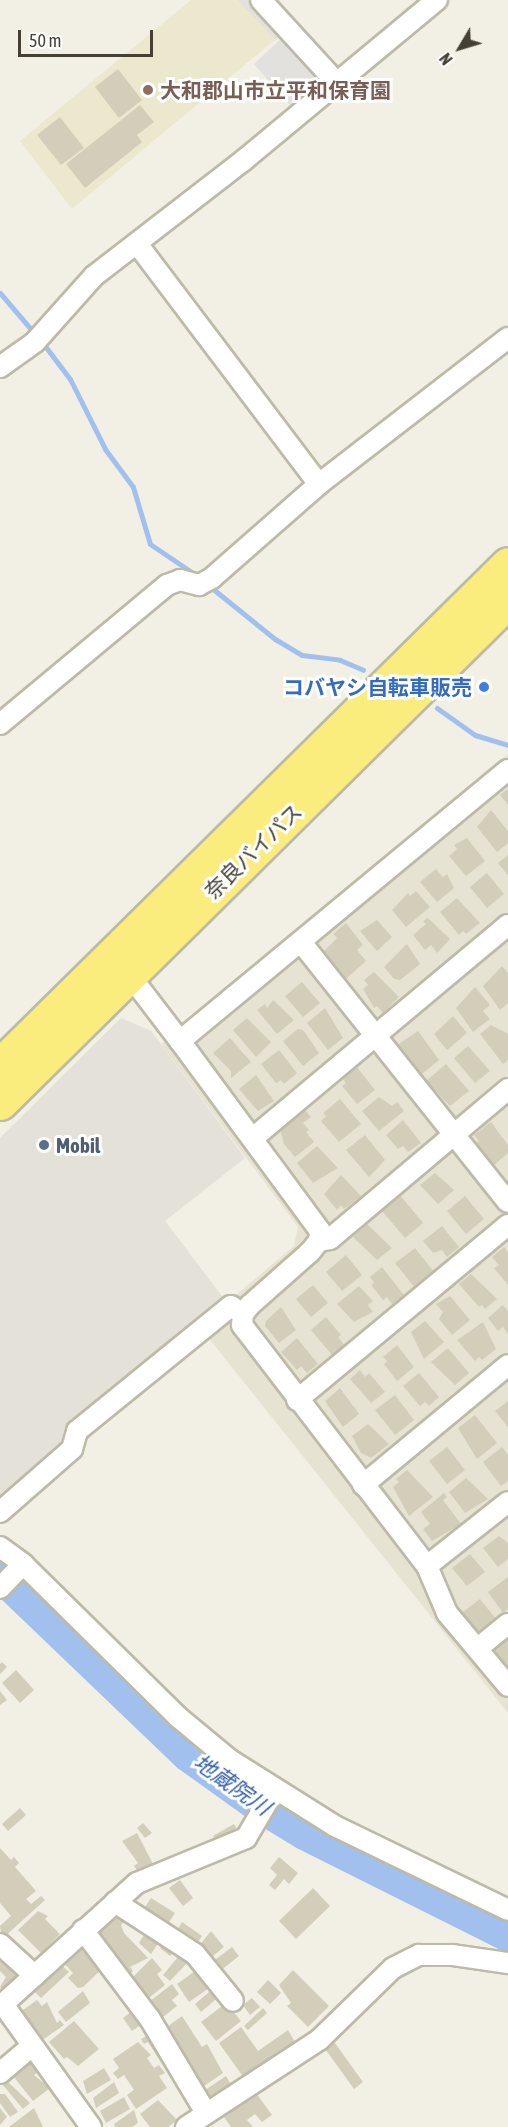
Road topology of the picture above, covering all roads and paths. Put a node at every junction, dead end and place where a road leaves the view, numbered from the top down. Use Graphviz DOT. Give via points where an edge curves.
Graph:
graph roads {
  1 [pos="261,0"];
  2 [pos="437,0"];
  3 [pos="337,83"];
  4 [pos="138,245"];
  5 [pos="508,338"];
  6 [pos="0,367"];
  7 [pos="319,484"];
  8 [pos="508,564"];
  9 [pos="508,601"];
  10 [pos="0,724"];
  11 [pos="508,770"];
  12 [pos="508,925"];
  13 [pos="301,942"];
  14 [pos="128,973"];
  15 [pos="375,1036"];
  16 [pos="180,1041"];
  17 [pos="0,1065"];
  18 [pos="508,1089"];
  19 [pos="0,1103"];
  20 [pos="454,1134"];
  21 [pos="253,1138"];
  22 [pos="508,1202"];
  23 [pos="508,1225"];
  24 [pos="319,1241"];
  25 [pos="243,1314"];
  26 [pos="508,1365"];
  27 [pos="297,1400"];
  28 [pos="363,1485"];
  29 [pos="508,1502"];
  30 [pos="0,1512"];
  31 [pos="0,1547"];
  32 [pos="427,1566"];
  33 [pos="20,1567"];
  34 [pos="0,1588"];
  35 [pos="508,1624"];
  36 [pos="478,1648"];
  37 [pos="508,1686"];
  38 [pos="274,1792"];
  39 [pos="115,1902"];
  40 [pos="508,1910"];
  41 [pos="83,1930"];
  42 [pos="0,1944"];
  43 [pos="508,1963"];
  44 [pos="36,1976"];
  45 [pos="233,2001"];
  46 [pos="1,2005"];
  47 [pos="32,2046"];
  48 [pos="0,2073"];
  49 [pos="207,2113"];
  50 [pos="91,2127"];
  51 [pos="186,2127"];
  1 -- 3 [label="street"];
  2 -- 3 [label="street"];
  3 -- 4 [label="street"];
  4 -- 6 [label="street" via="94,276 40,336"];
  4 -- 7 [label="street"];
  5 -- 7 [label="street"];
  7 -- 10 [label="street" via="206,582 180,580 167,585"];
  8 -- 17 [label="highway, 奈良バイパス"];
  9 -- 14 [label="highway, 奈良バイパス"];
  11 -- 13 [label="street"];
  12 -- 15 [label="street"];
  13 -- 15 [label="street"];
  13 -- 16 [label="street"];
  14 -- 16 [label="street"];
  14 -- 19 [label="highway, 奈良バイパス"];
  15 -- 20 [label="street"];
  15 -- 21 [label="street"];
  16 -- 21 [label="street"];
  18 -- 20 [label="street"];
  20 -- 22 [label="street"];
  20 -- 24 [label="street" via="330,1239"];
  21 -- 24 [label="street" via="314,1220 320,1231"];
  23 -- 27 [label="street"];
  24 -- 25 [label="street"];
  25 -- 27 [label="street" via="242,1325 247,1335"];
  25 -- 30 [label="street" via="231,1306 77,1431 72,1449"];
  26 -- 28 [label="street"];
  27 -- 28 [label="street"];
  28 -- 32 [label="street"];
  29 -- 32 [label="street"];
  31 -- 33 [label="street"];
  32 -- 36 [label="street" via="447,1612"];
  33 -- 34 [label="street"];
  33 -- 38 [label="street" via="178,1717"];
  35 -- 36 [label="street"];
  36 -- 37 [label="street"];
  38 -- 39 [label="street" via="246,1838 138,1883"];
  38 -- 40 [label="street"];
  39 -- 41 [label="street"];
  39 -- 45 [label="street" via="195,1954"];
  41 -- 44 [label="street"];
  41 -- 49 [label="street" via="150,2019"];
  42 -- 44 [label="street"];
  43 -- 49 [label="street" via="453,1955 419,1955 393,1968 319,2040"];
  44 -- 46 [label="street"];
  46 -- 47 [label="street"];
  47 -- 48 [label="street"];
  47 -- 50 [label="street"];
  49 -- 51 [label="street"];
}
